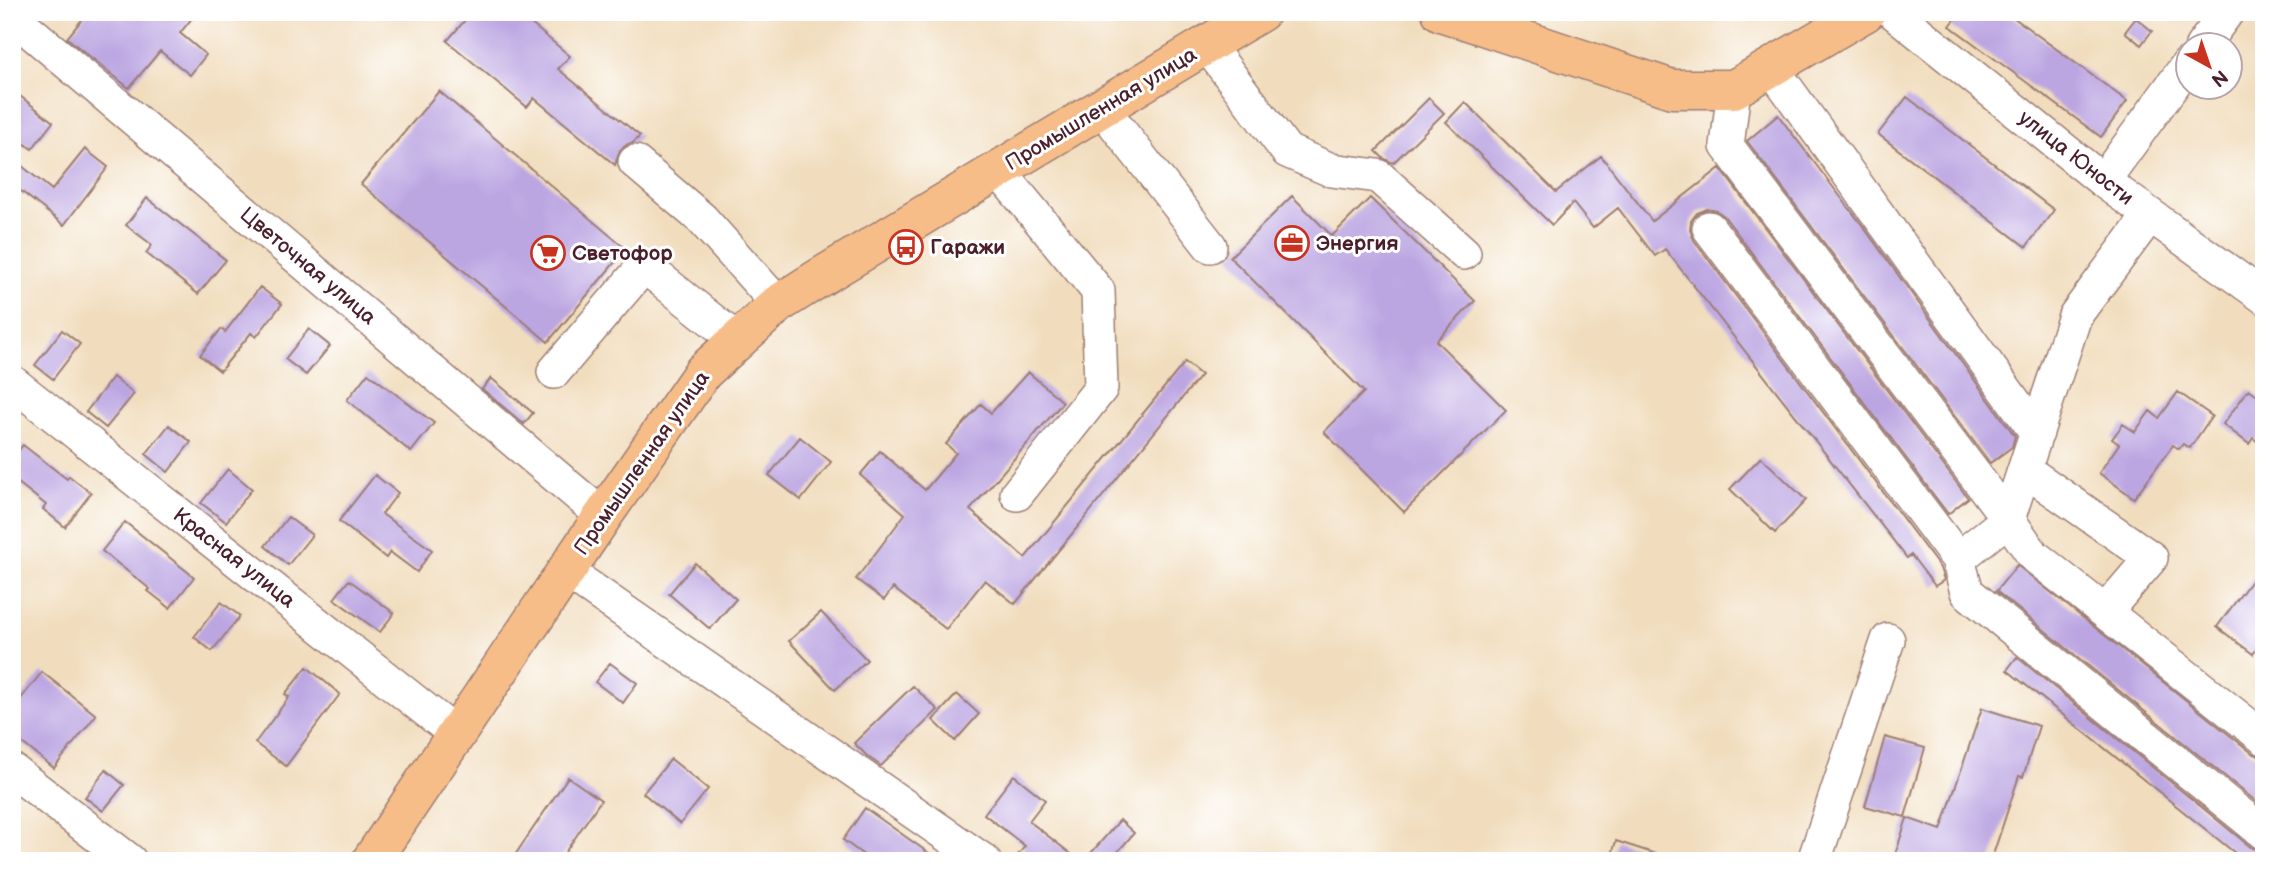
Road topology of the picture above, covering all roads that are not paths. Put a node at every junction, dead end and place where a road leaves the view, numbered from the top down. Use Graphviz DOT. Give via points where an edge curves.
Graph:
graph roads {
  1 [pos="1261,12"];
  2 [pos="1441,12"];
  3 [pos="1866,12"];
  4 [pos="1893,12"];
  5 [pos="2227,12"];
  6 [pos="12,16"];
  7 [pos="2212,32"];
  8 [pos="1207,45"];
  9 [pos="1771,67"];
  10 [pos="2174,84"];
  11 [pos="1734,89"];
  12 [pos="1102,108"];
  13 [pos="635,162"];
  14 [pos="999,171"];
  15 [pos="2103,181"];
  16 [pos="2150,215"];
  17 [pos="1709,228"];
  18 [pos="1210,246"];
  19 [pos="1464,253"];
  20 [pos="2264,297"];
  21 [pos="778,304"];
  22 [pos="737,340"];
  23 [pos="554,372"];
  24 [pos="12,382"];
  25 [pos="2036,433"];
  26 [pos="2025,470"];
  27 [pos="1017,494"];
  28 [pos="603,516"];
  29 [pos="2008,519"];
  30 [pos="1958,559"];
  31 [pos="566,571"];
  32 [pos="2105,612"];
  33 [pos="1888,640"];
  34 [pos="456,734"];
  35 [pos="2264,737"];
  36 [pos="12,770"];
  37 [pos="2264,833"];
  38 [pos="984,860"];
  39 [pos="130,861"];
  40 [pos="371,861"];
  41 [pos="1814,861"];
  1 -- 8 [label="main road, Промышленная улица"];
  2 -- 11 [label="main road" via="1672,89"];
  3 -- 9 [label="main road"];
  4 -- 15 [label="street, улица Юности"];
  5 -- 7 [label="street"];
  6 -- 28 [label="street, Цветочная улица"];
  8 -- 12 [label="main road, Промышленная улица"];
  8 -- 19 [label="street" via="1287,151 1331,170 1378,176"];
  9 -- 11 [label="main road"];
  9 -- 25 [label="street"];
  10 -- 15 [label="street"];
  11 -- 29 [label="street" via="1727,146"];
  12 -- 14 [label="main road, Промышленная улица"];
  12 -- 18 [label="street"];
  13 -- 21 [label="street" via="702,219"];
  14 -- 21 [label="main road, Промышленная улица"];
  14 -- 27 [label="street" via="1098,291 1101,388"];
  15 -- 16 [label="street, улица Юности"];
  16 -- 20 [label="street, улица Юности"];
  16 -- 25 [label="street" via="2075,316"];
  17 -- 30 [label="street"];
  21 -- 22 [label="main road, Промышленная улица"];
  22 -- 23 [label="street" via="643,266"];
  22 -- 28 [label="main road, Промышленная улица" via="703,372"];
  24 -- 34 [label="street, Красная улица"];
  25 -- 26 [label="street"];
  26 -- 29 [label="street"];
  26 -- 32 [label="street" via="2151,558"];
  28 -- 31 [label="main road, Промышленная улица"];
  29 -- 30 [label="street"];
  29 -- 32 [label="street" via="2033,555"];
  30 -- 37 [label="street" via="1967,592"];
  31 -- 34 [label="main road, Промышленная улица"];
  31 -- 38 [label="street"];
  32 -- 35 [label="street"];
  33 -- 41 [label="street"];
  34 -- 40 [label="main road, Промышленная улица"];
  36 -- 39 [label="street"];
}
